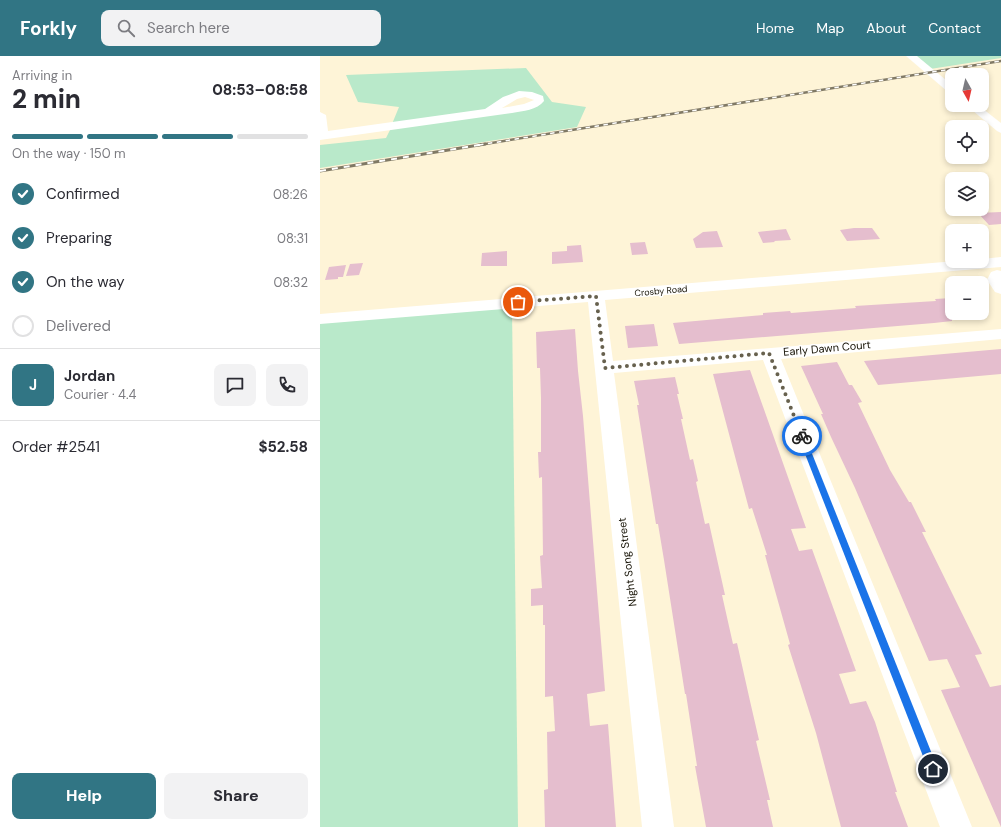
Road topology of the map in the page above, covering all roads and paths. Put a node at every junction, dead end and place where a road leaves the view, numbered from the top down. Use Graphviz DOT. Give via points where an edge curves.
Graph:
graph roads {
  1 [pos="911,56"];
  2 [pos="945,84"];
  3 [pos="490,112"];
  4 [pos="980,112"];
  5 [pos="320,115"];
  6 [pos="1001,129"];
  7 [pos="322,136"];
  8 [pos="997,273"];
  9 [pos="596,296"];
  10 [pos="320,319"];
  11 [pos="1001,334"];
  12 [pos="769,353"];
  13 [pos="605,368"];
  14 [pos="658,827"];
  15 [pos="956,827"];
  1 -- 2 [label="street"];
  3 -- 7 [label="street"];
  4 -- 6 [label="street"];
  5 -- 7 [label="street"];
  8 -- 9 [label="street, Crosby Road"];
  9 -- 10 [label="street, Crosby Road"];
  9 -- 13 [label="street, Night Song Street"];
  11 -- 12 [label="street, Early Dawn Court"];
  12 -- 13 [label="street, Early Dawn Court"];
  12 -- 15 [label="street"];
  13 -- 14 [label="street, Night Song Street"];
}
